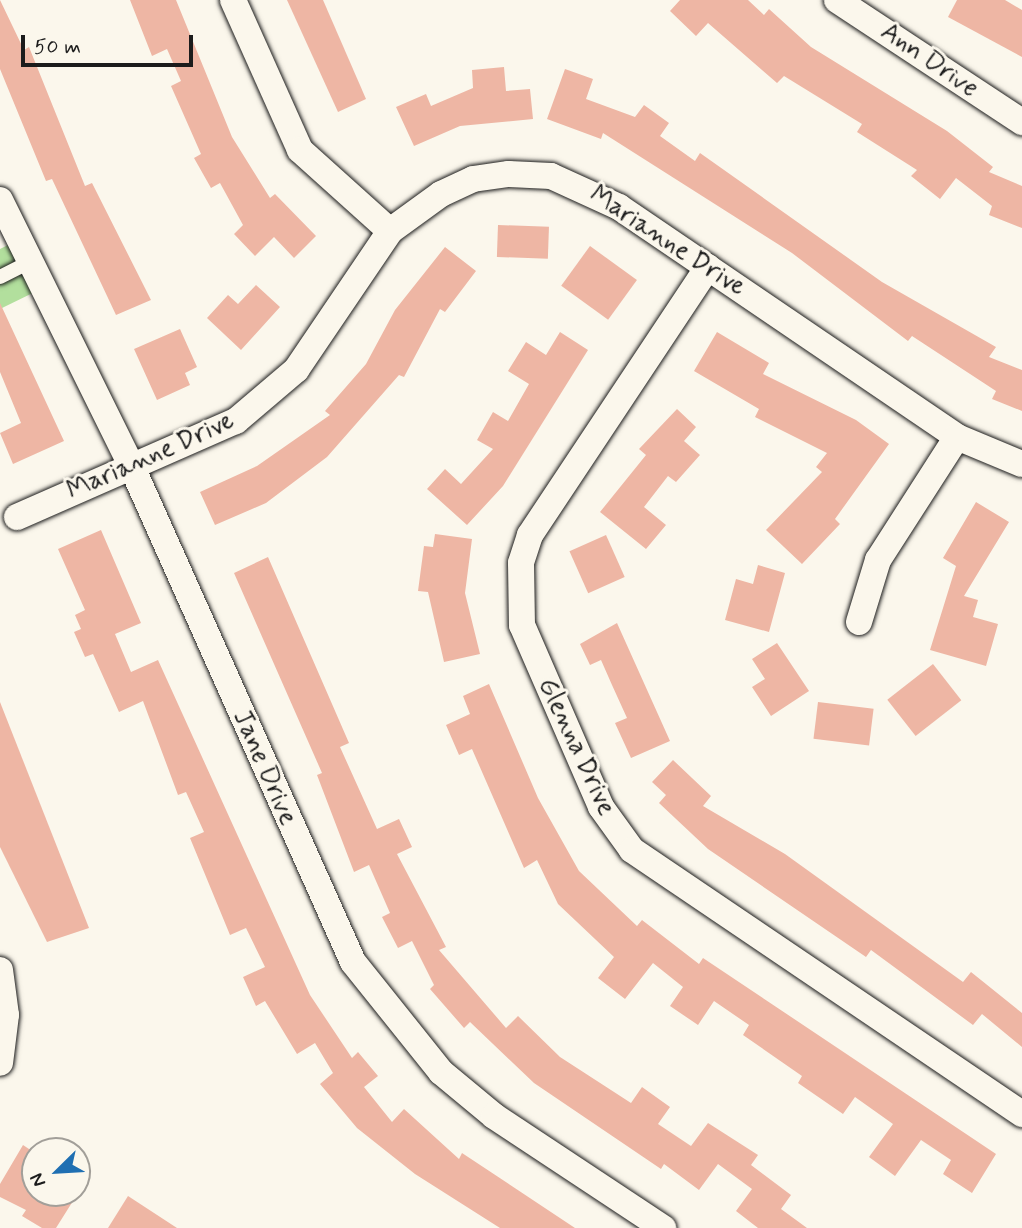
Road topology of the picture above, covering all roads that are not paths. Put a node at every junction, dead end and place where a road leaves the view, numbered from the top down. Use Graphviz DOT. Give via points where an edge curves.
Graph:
graph roads {
  1 [pos="233,0"];
  2 [pos="837,0"];
  3 [pos="1022,121"];
  4 [pos="0,200"];
  5 [pos="390,230"];
  6 [pos="32,261"];
  7 [pos="708,267"];
  8 [pos="0,277"];
  9 [pos="957,437"];
  10 [pos="1022,464"];
  11 [pos="132,467"];
  12 [pos="17,517"];
  13 [pos="859,622"];
  14 [pos="0,970"];
  15 [pos="0,1063"];
  16 [pos="1022,1114"];
  17 [pos="634,1220"];
  18 [pos="663,1228"];
  1 -- 5 [label="street" via="300,150"];
  2 -- 3 [label="street, Ann Drive"];
  4 -- 6 [label="street, Jane Drive"];
  5 -- 7 [label="street, Marianne Drive" via="414,210 473,179 551,177 619,207"];
  5 -- 11 [label="street, Marianne Drive" via="314,346 269,397 236,421"];
  6 -- 8 [label="lane"];
  6 -- 11 [label="street, Jane Drive"];
  7 -- 9 [label="street, Marianne Drive"];
  7 -- 16 [label="street, Glenna Drive" via="530,535 521,563 522,625 601,807 632,850"];
  9 -- 10 [label="street, Marianne Drive"];
  9 -- 13 [label="street" via="878,560"];
  11 -- 12 [label="street, Marianne Drive"];
  11 -- 17 [label="street, Jane Drive" via="353,962 440,1072"];
  14 -- 15 [label="street" via="6,1016"];
  17 -- 18 [label="street, Jane Drive"];
}
